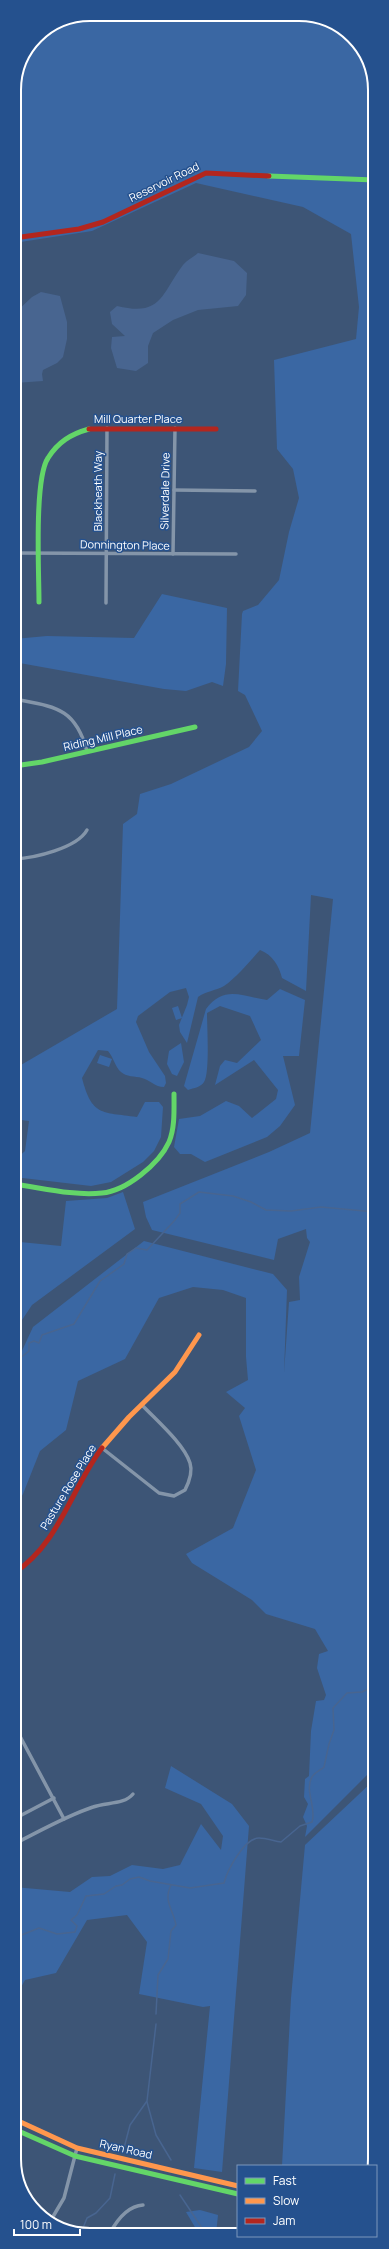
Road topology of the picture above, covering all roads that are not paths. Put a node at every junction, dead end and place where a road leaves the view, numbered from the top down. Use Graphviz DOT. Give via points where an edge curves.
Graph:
graph roads {
  1 [pos="368,180"];
  2 [pos="21,237"];
  3 [pos="107,428"];
  4 [pos="175,428"];
  5 [pos="216,429"];
  6 [pos="174,490"];
  7 [pos="255,491"];
  8 [pos="21,552"];
  9 [pos="40,553"];
  10 [pos="107,553"];
  11 [pos="173,554"];
  12 [pos="236,554"];
  13 [pos="38,602"];
  14 [pos="106,603"];
  15 [pos="21,700"];
  16 [pos="195,727"];
  17 [pos="87,752"];
  18 [pos="21,765"];
  19 [pos="87,830"];
  20 [pos="21,858"];
  21 [pos="174,1094"];
  22 [pos="21,1185"];
  23 [pos="199,1335"];
  24 [pos="142,1405"];
  25 [pos="102,1448"];
  26 [pos="21,1570"];
  27 [pos="21,1738"];
  28 [pos="133,1794"];
  29 [pos="54,1798"];
  30 [pos="21,1815"];
  31 [pos="64,1819"];
  32 [pos="21,1840"];
  33 [pos="21,2122"];
  34 [pos="21,2132"];
  35 [pos="77,2148"];
  36 [pos="75,2156"];
  37 [pos="237,2186"];
  38 [pos="237,2194"];
  39 [pos="143,2205"];
  40 [pos="53,2217"];
  41 [pos="113,2228"];
  1 -- 2 [label="street, Reservoir Road" via="206,173 104,222 79,229"];
  3 -- 4 [label="street, Mill Quarter Place"];
  3 -- 9 [label="street, Mill Quarter Place" via="74,433 63,440 47,459 40,482"];
  3 -- 10 [label="street, Blackheath Way"];
  4 -- 5 [label="street, Mill Quarter Place"];
  4 -- 6 [label="street, Silverdale Drive"];
  6 -- 7 [label="street"];
  6 -- 11 [label="street, Silverdale Drive"];
  8 -- 9 [label="street, Donnington Place"];
  9 -- 10 [label="street, Donnington Place"];
  9 -- 13 [label="street, Mill Quarter Place"];
  10 -- 11 [label="street, Donnington Place"];
  10 -- 14 [label="street, Blackheath Way"];
  11 -- 12 [label="street, Donnington Place"];
  15 -- 17 [label="street" via="47,705 66,713 82,734"];
  16 -- 17 [label="street, Riding Mill Place"];
  17 -- 18 [label="street, Riding Mill Place"];
  19 -- 20 [label="street" via="83,837 57,850"];
  21 -- 22 [label="street" via="174,1126 164,1154 128,1182 103,1193"];
  23 -- 24 [label="street, Pasture Rose Place" via="182,1364"];
  24 -- 25 [label="street, Pasture Rose Place"];
  24 -- 25 [label="street" via="184,1451 190,1464 190,1478 185,1490 174,1496 160,1492"];
  25 -- 26 [label="street, Pasture Rose Place" via="87,1469 42,1552"];
  27 -- 29 [label="street"];
  28 -- 31 [label="street" via="129,1799 94,1806"];
  29 -- 30 [label="street"];
  29 -- 31 [label="street"];
  31 -- 32 [label="street"];
  33 -- 35 [label="street, Ryan Road"];
  34 -- 36 [label="street, Ryan Road"];
  35 -- 36 [label="street"];
  35 -- 37 [label="street, Ryan Road"];
  36 -- 38 [label="street, Ryan Road"];
  36 -- 40 [label="street" via="64,2198"];
  39 -- 41 [label="street" via="138,2205 120,2217"];
}
